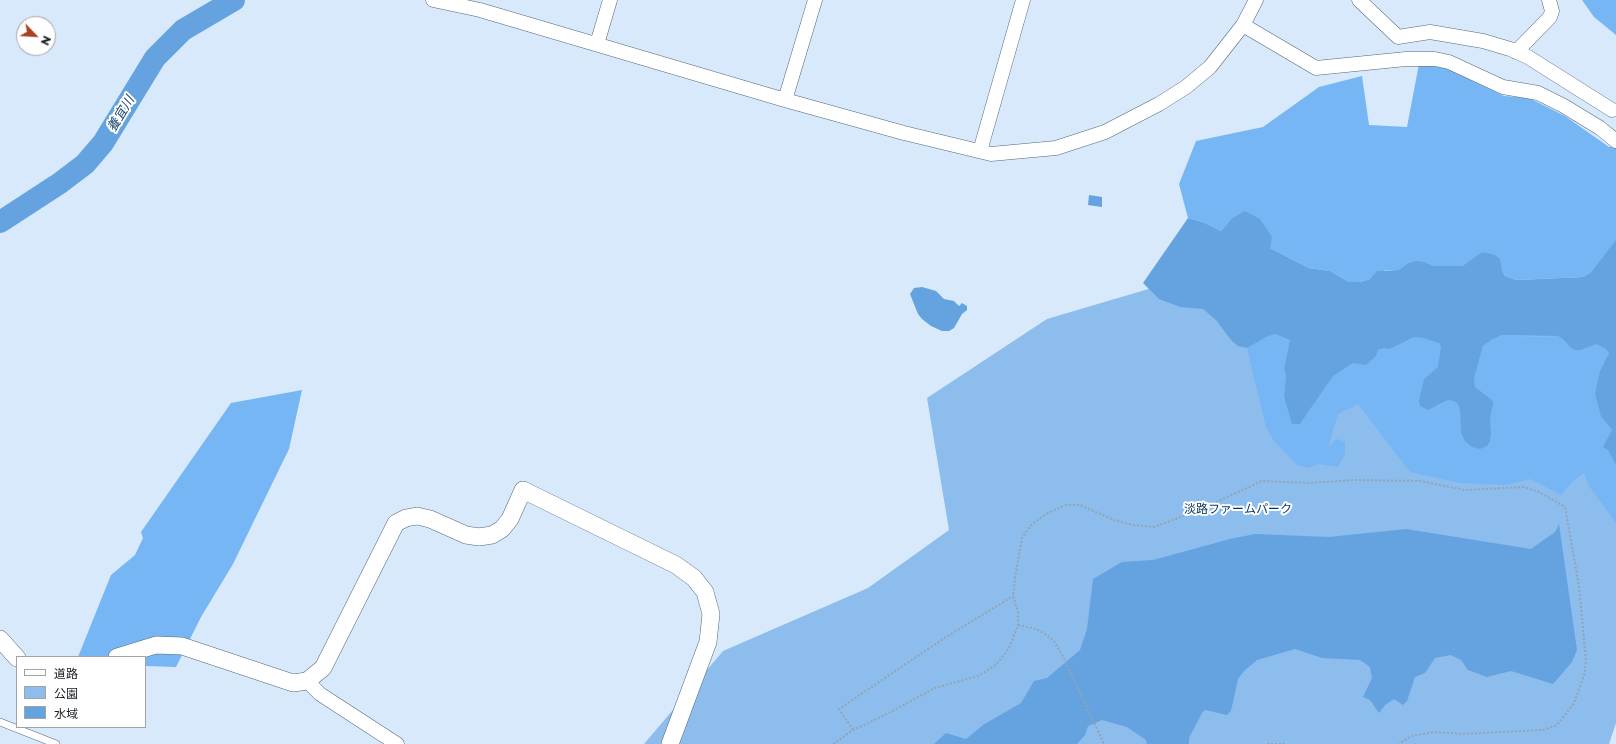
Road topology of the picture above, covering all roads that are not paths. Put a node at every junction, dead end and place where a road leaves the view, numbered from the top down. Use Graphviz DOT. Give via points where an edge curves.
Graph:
graph roads {
  1 [pos="434,0"];
  2 [pos="610,0"];
  3 [pos="815,0"];
  4 [pos="1023,0"];
  5 [pos="1256,0"];
  6 [pos="1360,0"];
  7 [pos="1549,0"];
  8 [pos="1243,25"];
  9 [pos="597,44"];
  10 [pos="1516,52"];
  11 [pos="786,100"];
  12 [pos="1612,110"];
  13 [pos="1616,141"];
  14 [pos="980,151"];
  15 [pos="0,639"];
  16 [pos="121,656"];
  17 [pos="16,657"];
  18 [pos="307,681"];
  19 [pos="0,722"];
  20 [pos="56,744"];
  21 [pos="397,744"];
  22 [pos="670,744"];
  1 -- 9 [label="street" via="480,10"];
  2 -- 9 [label="street"];
  3 -- 11 [label="street"];
  4 -- 14 [label="street"];
  5 -- 8 [label="street"];
  6 -- 10 [label="street" via="1398,37 1430,32 1446,34 1483,41"];
  7 -- 10 [label="street" via="1552,11 1550,17"];
  8 -- 13 [label="street" via="1316,68 1406,59 1435,59 1449,62 1503,87 1538,93 1600,128"];
  8 -- 14 [label="street" via="1210,67 1186,87 1105,132 1056,148 991,154"];
  9 -- 11 [label="street"];
  10 -- 12 [label="street"];
  11 -- 14 [label="street"];
  15 -- 17 [label="street"];
  16 -- 18 [label="street" via="156,646 182,646 293,683"];
  18 -- 21 [label="street" via="320,694"];
  18 -- 22 [label="street" via="323,668 396,523 417,516 466,535 492,535 502,529 510,519 523,490 676,565 694,578 705,592 711,614 708,642"];
  19 -- 20 [label="lane"];
}
